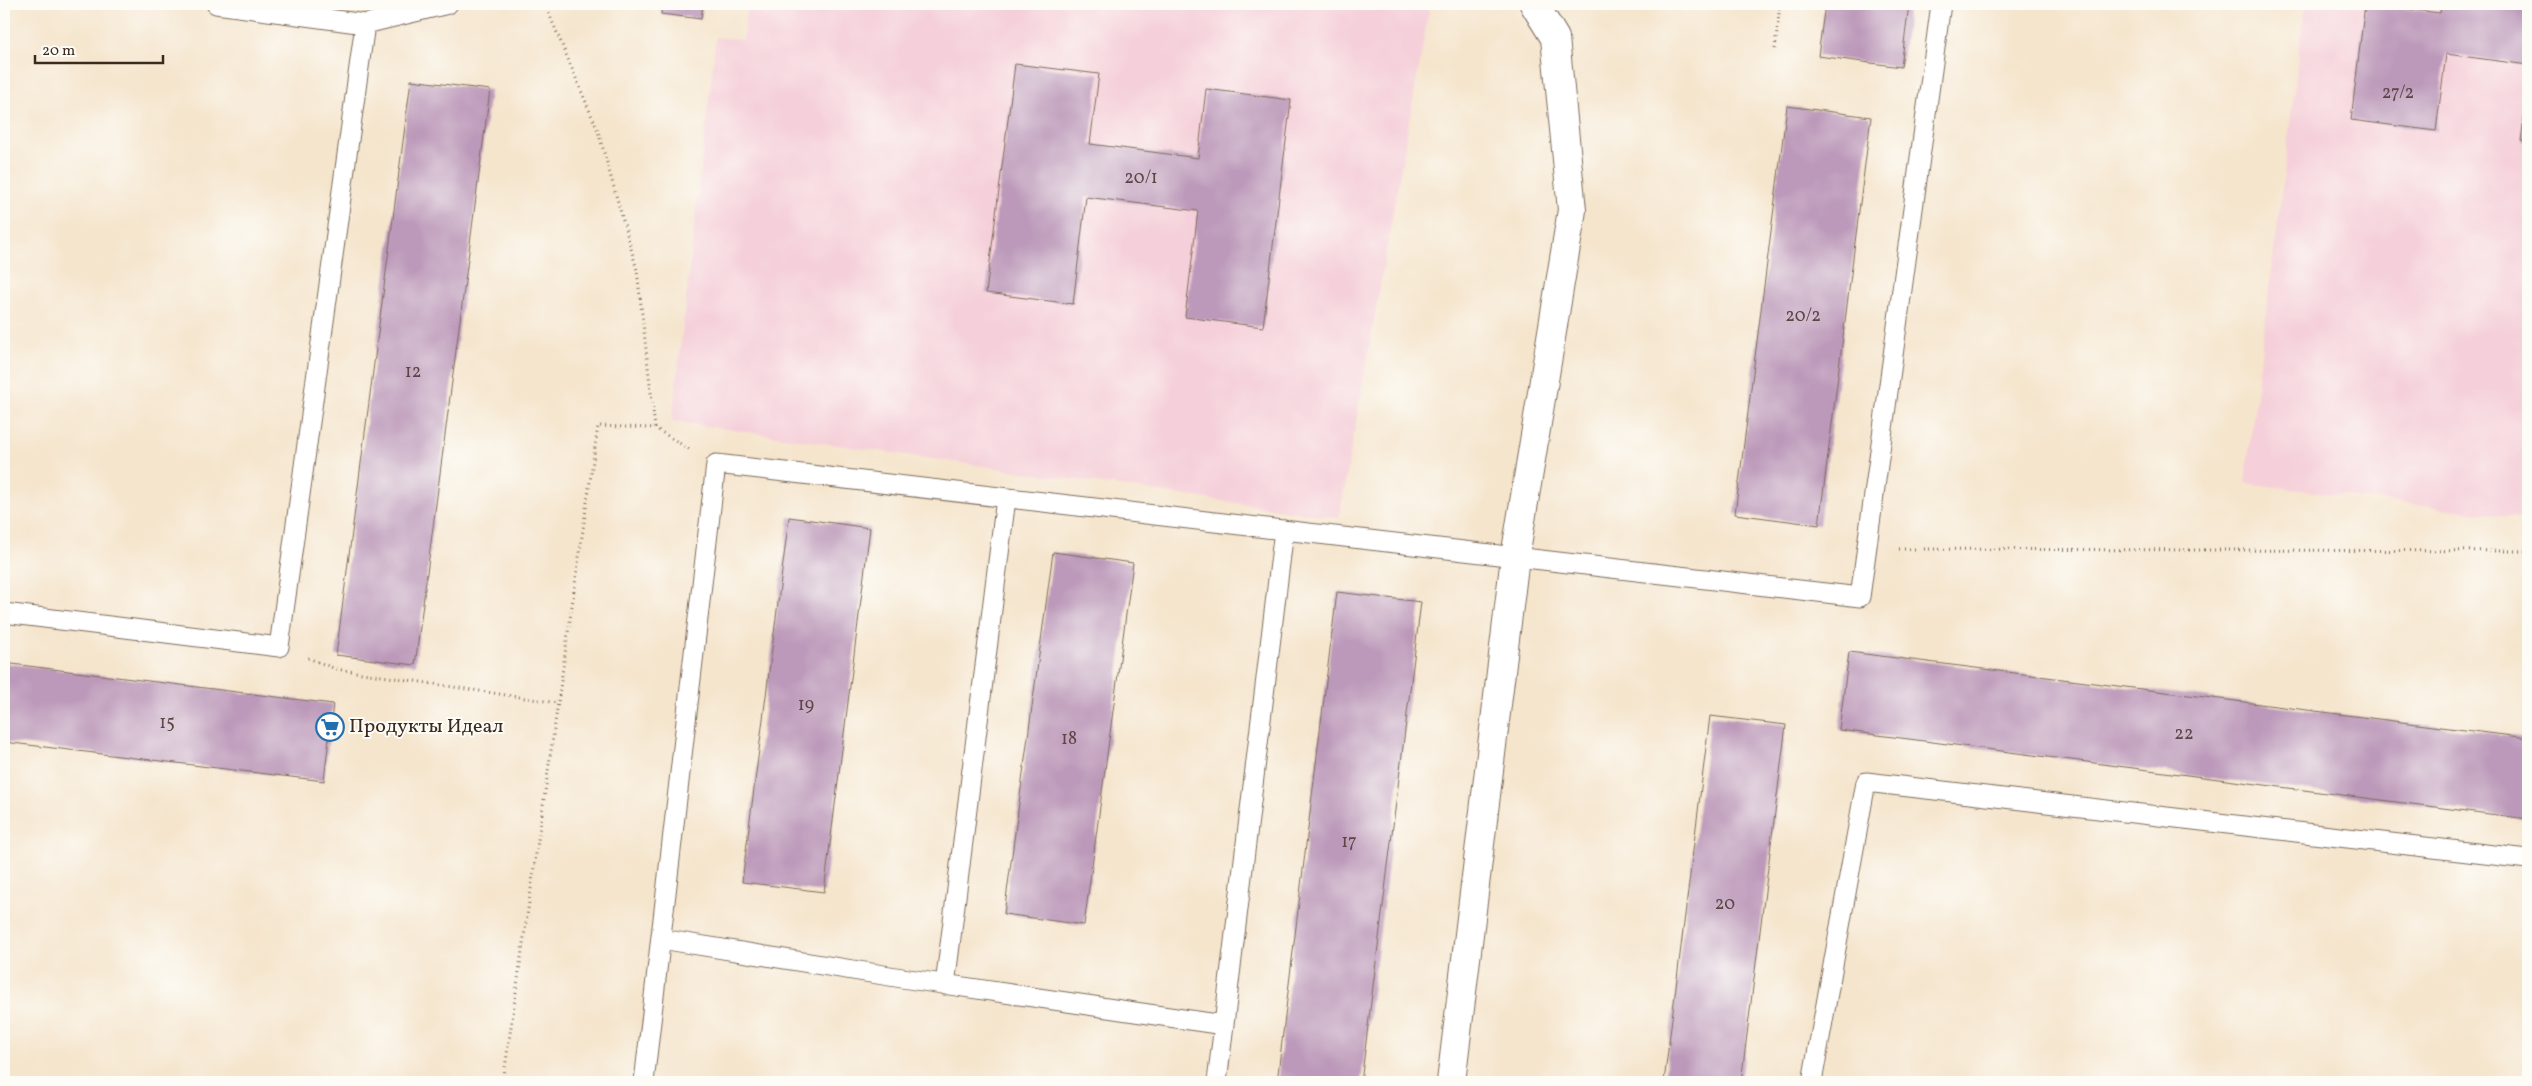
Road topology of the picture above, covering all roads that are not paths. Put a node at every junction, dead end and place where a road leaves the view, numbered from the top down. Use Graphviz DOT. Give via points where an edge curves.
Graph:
graph roads {
  1 [pos="216,4"];
  2 [pos="448,4"];
  3 [pos="1534,4"];
  4 [pos="1941,4"];
  5 [pos="365,24"];
  6 [pos="1006,498"];
  7 [pos="1284,530"];
  8 [pos="1516,557"];
  9 [pos="4,613"];
  10 [pos="2528,859"];
  11 [pos="661,939"];
  12 [pos="945,985"];
  13 [pos="1224,1025"];
  14 [pos="644,1082"];
  15 [pos="1217,1082"];
  16 [pos="1451,1082"];
  17 [pos="1812,1082"];
  1 -- 5 [label="lane"];
  2 -- 5 [label="lane"];
  3 -- 8 [label="street" via="1555,38 1572,210"];
  4 -- 8 [label="lane" via="1860,597"];
  5 -- 9 [label="lane" via="279,647"];
  6 -- 7 [label="lane"];
  6 -- 11 [label="lane" via="716,464"];
  6 -- 12 [label="lane"];
  7 -- 8 [label="lane"];
  7 -- 13 [label="lane"];
  8 -- 16 [label="street"];
  10 -- 17 [label="lane" via="1866,782"];
  11 -- 12 [label="lane"];
  11 -- 14 [label="lane"];
  12 -- 13 [label="lane"];
  13 -- 15 [label="lane"];
}
